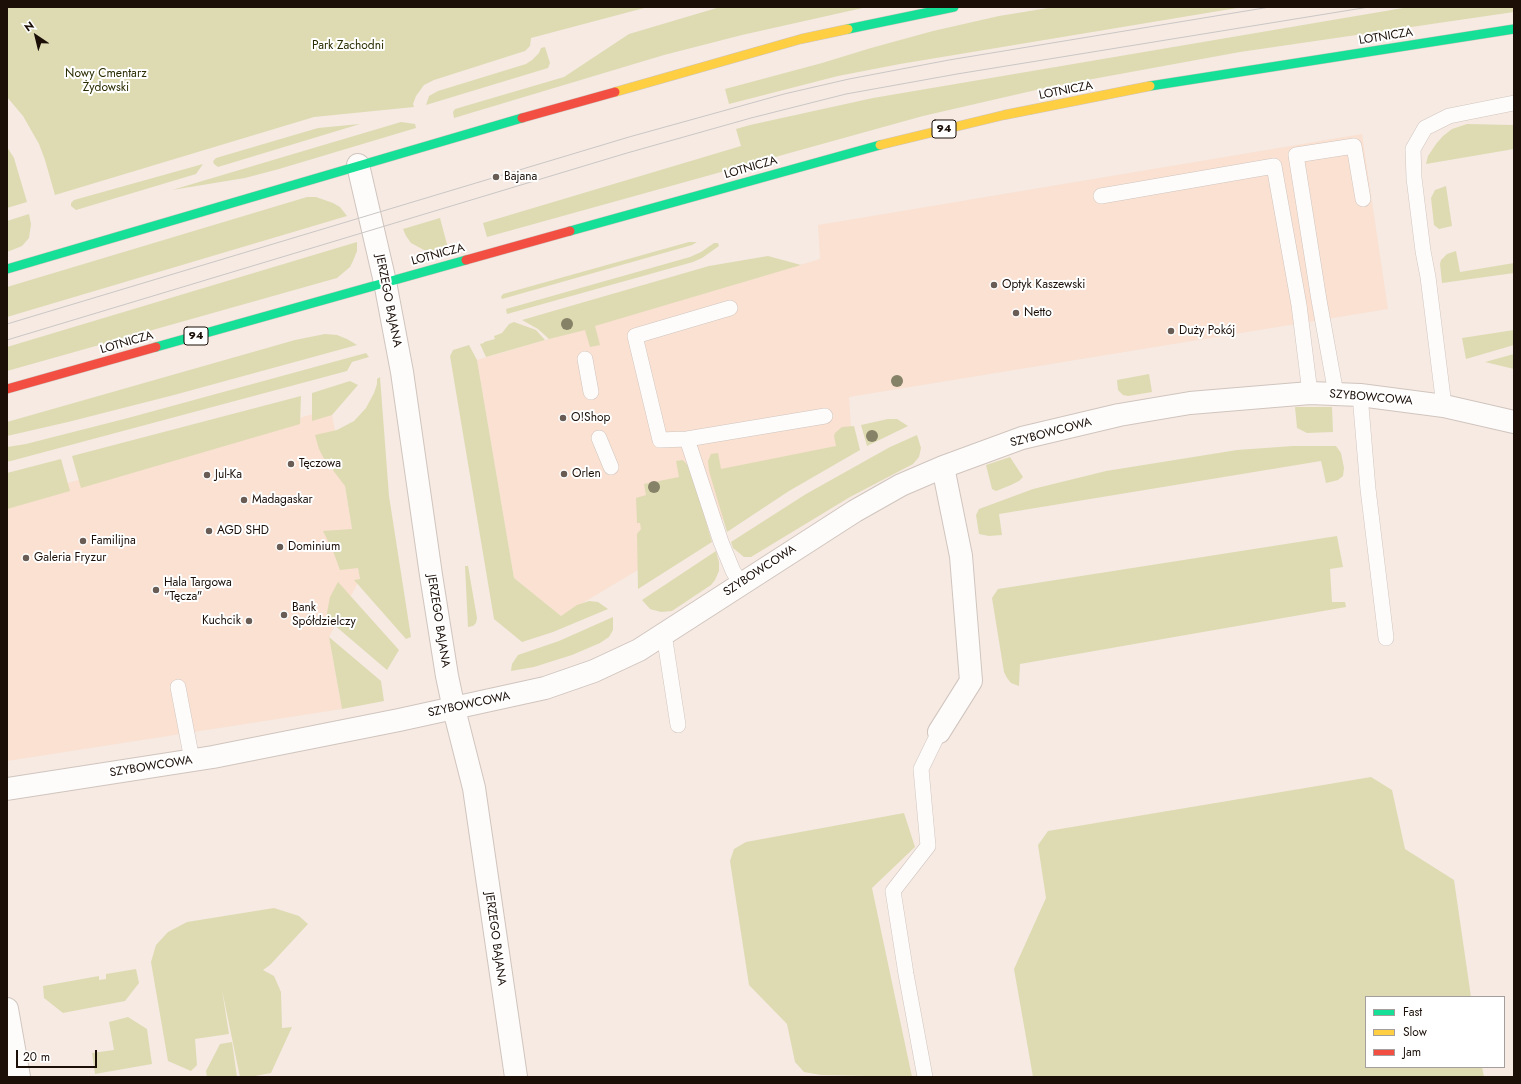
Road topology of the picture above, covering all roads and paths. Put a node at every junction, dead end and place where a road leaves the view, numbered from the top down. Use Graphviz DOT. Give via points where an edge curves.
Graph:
graph roads {
  1 [pos="954,7"];
  2 [pos="1514,29"];
  3 [pos="1514,103"];
  4 [pos="358,165"];
  5 [pos="1101,196"];
  6 [pos="1362,199"];
  7 [pos="7,269"];
  8 [pos="385,282"];
  9 [pos="730,308"];
  10 [pos="585,359"];
  11 [pos="7,389"];
  12 [pos="591,392"];
  13 [pos="1310,393"];
  14 [pos="1336,394"];
  15 [pos="1360,395"];
  16 [pos="1444,406"];
  17 [pos="825,416"];
  18 [pos="1514,422"];
  19 [pos="599,438"];
  20 [pos="687,439"];
  21 [pos="943,467"];
  22 [pos="611,468"];
  23 [pos="741,584"];
  24 [pos="664,634"];
  25 [pos="1386,638"];
  26 [pos="178,687"];
  27 [pos="454,709"];
  28 [pos="678,725"];
  29 [pos="939,732"];
  30 [pos="192,760"];
  31 [pos="7,789"];
  32 [pos="7,1009"];
  33 [pos="18,1077"];
  34 [pos="516,1077"];
  35 [pos="924,1077"];
  1 -- 4 [label="main road" via="801,39"];
  2 -- 8 [label="main road, LOTNICZA / 94" via="1196,78 1004,115 838,156"];
  3 -- 16 [label="lane" via="1448,116 1425,128 1413,150 1415,185"];
  4 -- 7 [label="main road"];
  4 -- 8 [label="street, JERZEGO BAJANA"];
  5 -- 13 [label="lane" via="1274,166 1299,305"];
  6 -- 14 [label="lane" via="1354,146 1296,155 1318,300"];
  8 -- 11 [label="main road, LOTNICZA / 94"];
  8 -- 27 [label="street, JERZEGO BAJANA" via="402,372 431,575"];
  9 -- 20 [label="lane" via="635,336 660,440"];
  10 -- 12 [label="lane"];
  13 -- 14 [label="street, SZYBOWCOWA"];
  13 -- 21 [label="street, SZYBOWCOWA" via="1190,403 1119,415 1022,438"];
  14 -- 15 [label="street, SZYBOWCOWA"];
  15 -- 16 [label="street, SZYBOWCOWA"];
  15 -- 25 [label="lane" via="1368,489"];
  16 -- 18 [label="street, SZYBOWCOWA"];
  17 -- 20 [label="lane"];
  19 -- 22 [label="lane"];
  20 -- 23 [label="lane" via="721,542"];
  21 -- 23 [label="street, SZYBOWCOWA" via="901,484 854,511"];
  21 -- 29 [label="street" via="961,556 971,681"];
  23 -- 24 [label="street, SZYBOWCOWA"];
  24 -- 27 [label="street, SZYBOWCOWA" via="639,650 594,671 545,688"];
  24 -- 28 [label="lane"];
  26 -- 30 [label="lane"];
  27 -- 30 [label="street, SZYBOWCOWA"];
  27 -- 34 [label="street, JERZEGO BAJANA" via="474,788"];
  29 -- 35 [label="lane" via="921,769 928,846 893,891"];
  30 -- 31 [label="street, SZYBOWCOWA"];
  32 -- 33 [label="street"];
}
